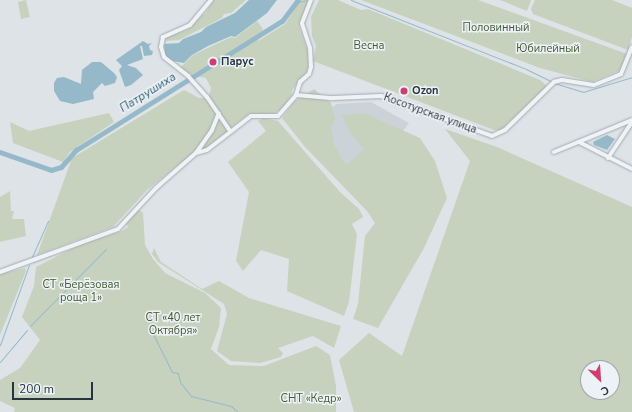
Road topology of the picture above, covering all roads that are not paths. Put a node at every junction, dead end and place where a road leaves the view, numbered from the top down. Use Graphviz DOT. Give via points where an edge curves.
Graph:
graph roads {
  1 [pos="211,0"];
  2 [pos="311,0"];
  3 [pos="632,47"];
  4 [pos="296,96"];
  5 [pos="219,113"];
  6 [pos="632,121"];
  7 [pos="230,131"];
  8 [pos="580,142"];
  9 [pos="554,152"];
  10 [pos="196,153"];
  11 [pos="608,158"];
  12 [pos="632,169"];
  13 [pos="0,272"];
  1 -- 5 [label="street" via="190,25 162,38 164,57 189,77"];
  2 -- 4 [label="street" via="302,23 310,48 311,67 309,74 300,82"];
  3 -- 4 [label="street, Косотурская улица" via="621,74 594,85 562,80 554,82 499,135 492,136 381,96"];
  4 -- 7 [label="street" via="278,116 251,116"];
  5 -- 7 [label="street"];
  5 -- 10 [label="street" via="212,130"];
  6 -- 8 [label="street"];
  6 -- 11 [label="street"];
  7 -- 10 [label="street" via="207,150"];
  8 -- 9 [label="street"];
  8 -- 11 [label="street"];
  10 -- 13 [label="street" via="156,188 118,229"];
  11 -- 12 [label="street"];
}
